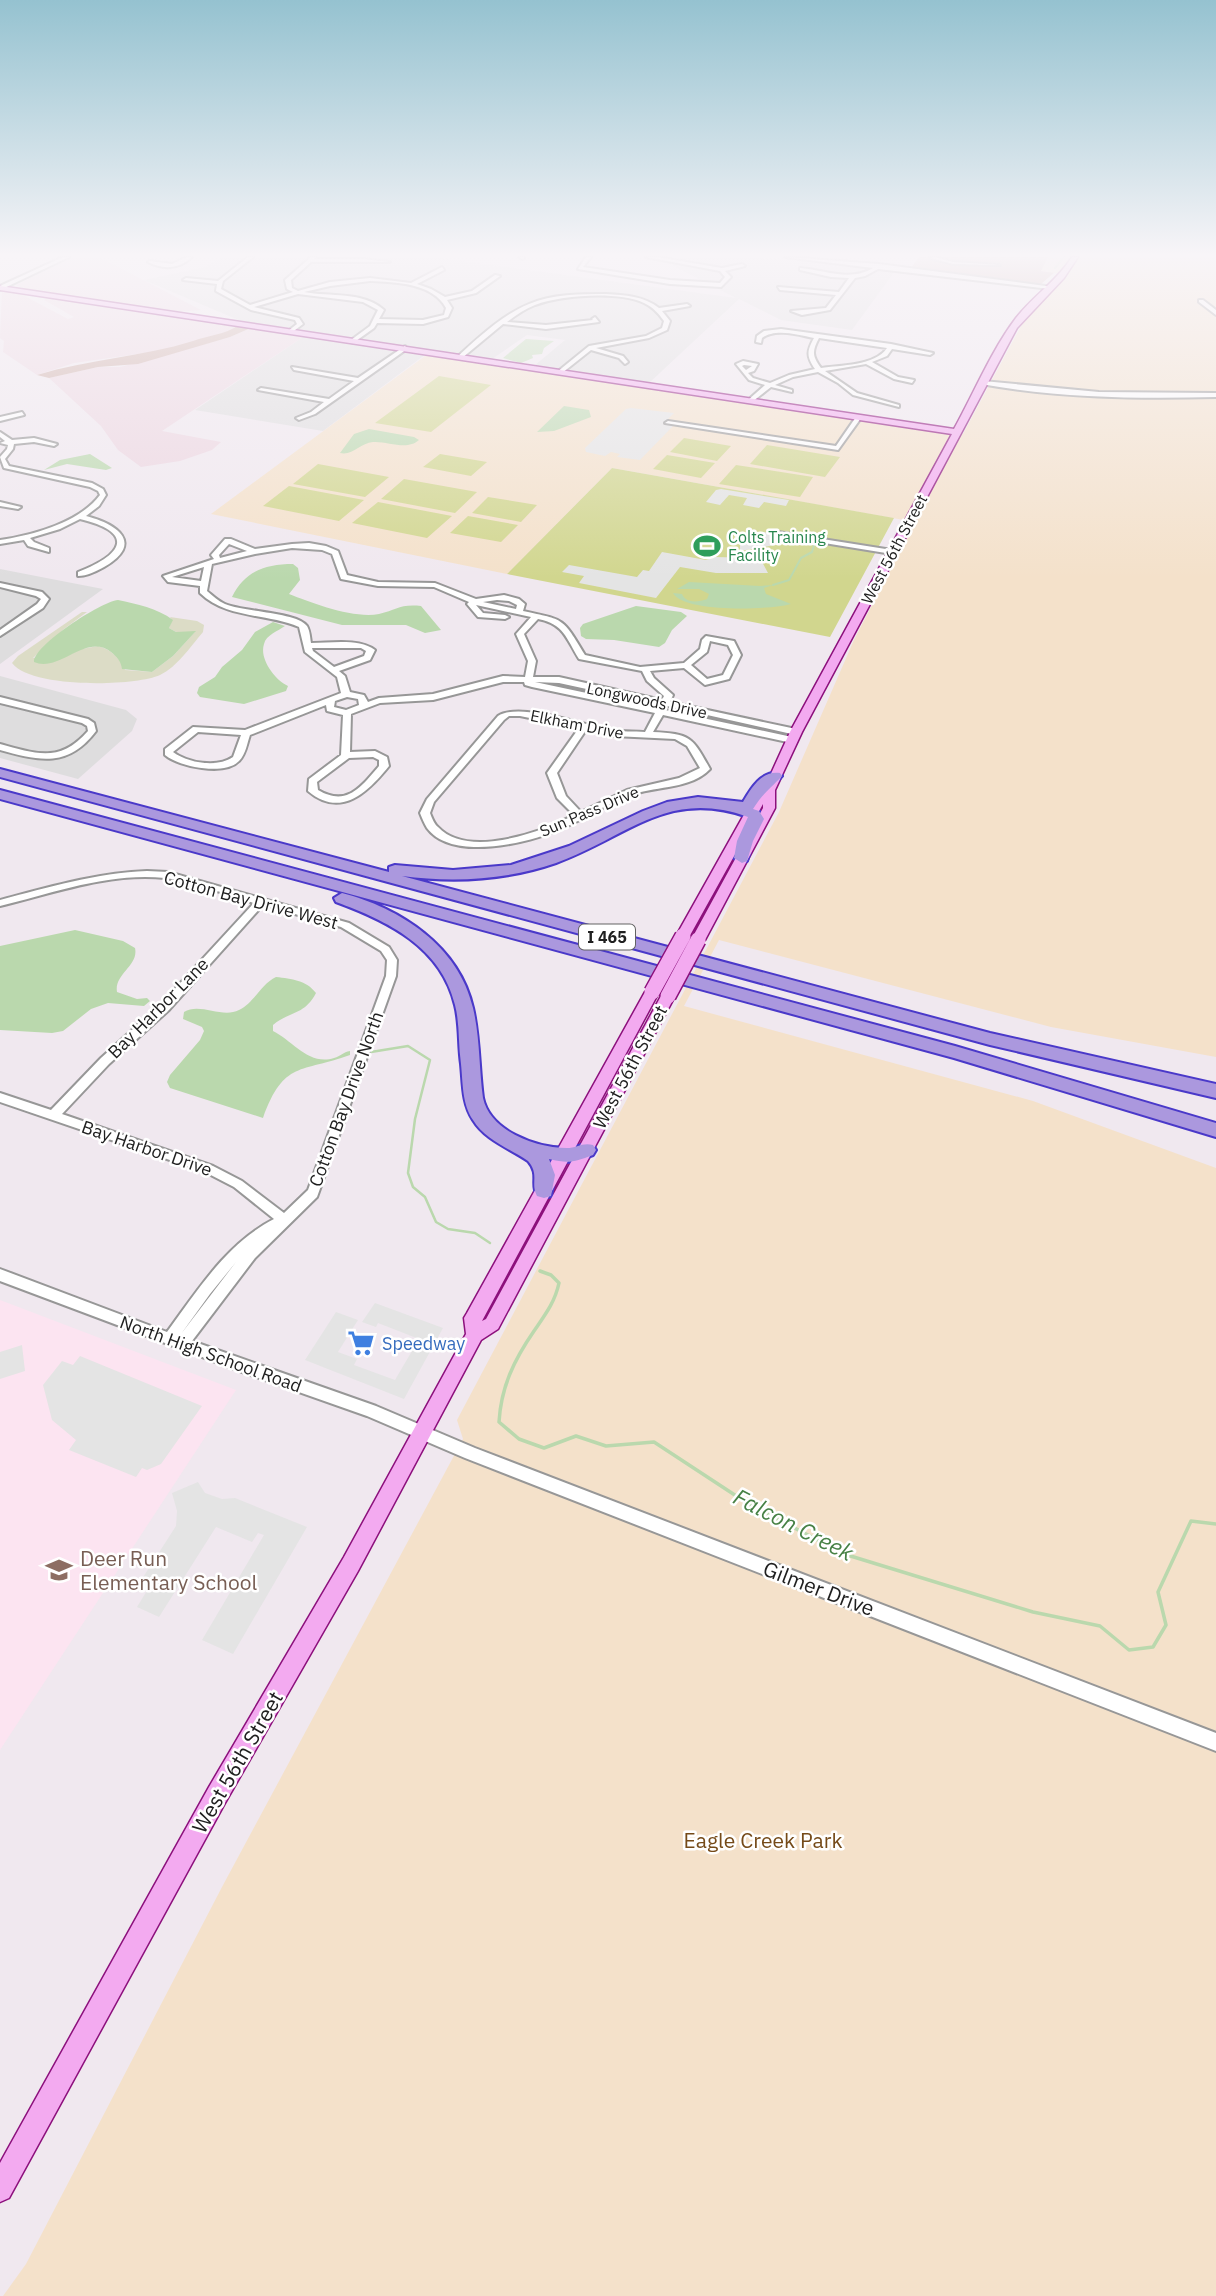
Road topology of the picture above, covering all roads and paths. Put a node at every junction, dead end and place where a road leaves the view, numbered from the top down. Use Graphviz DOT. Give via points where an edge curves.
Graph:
graph roads {
  1 [pos="382,364"];
  2 [pos="508,364"];
  3 [pos="570,364"];
  4 [pos="814,364"];
  5 [pos="856,364"];
  6 [pos="871,364"];
  7 [pos="994,364"];
  8 [pos="294,368"];
  9 [pos="819,371"];
  10 [pos="560,372"];
  11 [pos="744,372"];
  12 [pos="359,380"];
  13 [pos="912,381"];
  14 [pos="983,383"];
  15 [pos="769,385"];
  16 [pos="261,390"];
  17 [pos="790,391"];
  18 [pos="1216,395"];
  19 [pos="329,401"];
  20 [pos="755,402"];
  21 [pos="897,406"];
  22 [pos="22,414"];
  23 [pos="299,418"];
  24 [pos="858,418"];
  25 [pos="0,419"];
  26 [pos="668,423"];
  27 [pos="956,432"];
  28 [pos="0,434"];
  29 [pos="10,442"];
  30 [pos="0,443"];
  31 [pos="54,444"];
  32 [pos="1,463"];
  33 [pos="0,505"];
  34 [pos="18,507"];
  35 [pos="77,516"];
  36 [pos="781,534"];
  37 [pos="26,538"];
  38 [pos="0,542"];
  39 [pos="46,550"];
  40 [pos="254,551"];
  41 [pos="891,554"];
  42 [pos="218,560"];
  43 [pos="209,563"];
  44 [pos="81,574"];
  45 [pos="204,584"];
  46 [pos="1,586"];
  47 [pos="45,599"];
  48 [pos="474,602"];
  49 [pos="537,615"];
  50 [pos="530,622"];
  51 [pos="0,634"];
  52 [pos="308,645"];
  53 [pos="686,665"];
  54 [pos="333,670"];
  55 [pos="646,670"];
  56 [pos="529,680"];
  57 [pos="346,694"];
  58 [pos="0,700"];
  59 [pos="362,702"];
  60 [pos="666,704"];
  61 [pos="331,706"];
  62 [pos="309,708"];
  63 [pos="659,712"];
  64 [pos="347,713"];
  65 [pos="584,727"];
  66 [pos="246,733"];
  67 [pos="648,734"];
  68 [pos="794,736"];
  69 [pos="0,747"];
  70 [pos="345,755"];
  71 [pos="0,773"];
  72 [pos="700,775"];
  73 [pos="772,783"];
  74 [pos="0,794"];
  75 [pos="734,807"];
  76 [pos="751,812"];
  77 [pos="581,816"];
  78 [pos="179,821"];
  79 [pos="124,828"];
  80 [pos="437,834"];
  81 [pos="742,858"];
  82 [pos="262,900"];
  83 [pos="0,903"];
  84 [pos="391,976"];
  85 [pos="660,994"];
  86 [pos="1216,1091"];
  87 [pos="0,1097"];
  88 [pos="54,1115"];
  89 [pos="1216,1130"];
  90 [pos="513,1143"];
  91 [pos="586,1150"];
  92 [pos="562,1156"];
  93 [pos="544,1190"];
  94 [pos="283,1219"];
  95 [pos="0,1276"];
  96 [pos="475,1335"];
  97 [pos="176,1341"];
  98 [pos="423,1432"];
  99 [pos="1216,1742"];
  100 [pos="0,2189"];
  1 -- 12 [label="street"];
  2 -- 10 [label="main road"];
  3 -- 10 [label="street"];
  4 -- 9 [label="street"];
  5 -- 9 [label="street"];
  6 -- 13 [label="street"];
  7 -- 14 [label="main road, West 56th Street"];
  8 -- 12 [label="street"];
  9 -- 15 [label="street"];
  9 -- 21 [label="street" via="860,397"];
  10 -- 20 [label="main road"];
  11 -- 15 [label="street"];
  12 -- 19 [label="street"];
  14 -- 18 [label="street" via="1112,399"];
  14 -- 27 [label="main road, West 56th Street"];
  15 -- 17 [label="street"];
  15 -- 20 [label="street" via="766,395"];
  16 -- 19 [label="street"];
  19 -- 23 [label="street"];
  20 -- 24 [label="main road"];
  22 -- 25 [label="street"];
  24 -- 26 [label="street" via="838,448"];
  24 -- 27 [label="main road"];
  27 -- 41 [label="main road, West 56th Street"];
  28 -- 29 [label="street"];
  29 -- 30 [label="street"];
  29 -- 31 [label="street"];
  29 -- 32 [label="street"];
  32 -- 35 [label="street" via="101,490 100,500"];
  33 -- 34 [label="street"];
  35 -- 37 [label="street" via="55,530"];
  35 -- 44 [label="street" via="112,526 122,540 110,559"];
  36 -- 41 [label="street"];
  37 -- 38 [label="street"];
  37 -- 39 [label="street"];
  40 -- 42 [label="street"];
  40 -- 42 [label="street" via="228,541 215,555"];
  40 -- 48 [label="street" via="324,547 335,553 344,577 378,584 435,585"];
  41 -- 68 [label="main road, West 56th Street"];
  42 -- 43 [label="street"];
  43 -- 45 [label="street"];
  43 -- 45 [label="street" via="167,576"];
  45 -- 52 [label="street" via="203,592 220,604 300,624"];
  46 -- 47 [label="street"];
  47 -- 51 [label="street"];
  48 -- 49 [label="street" via="515,599 522,604 519,612"];
  48 -- 50 [label="street" via="471,607 481,615"];
  49 -- 50 [label="street"];
  49 -- 55 [label="street" via="562,624 582,657"];
  50 -- 56 [label="street" via="520,637 531,658"];
  52 -- 54 [label="street" via="309,652"];
  52 -- 54 [label="street" via="371,650 367,657"];
  53 -- 53 [label="street" via="704,650 709,638 731,643 737,654 726,677 705,682"];
  53 -- 55 [label="street"];
  54 -- 57 [label="street" via="341,677"];
  55 -- 60 [label="street" via="650,680 669,695"];
  56 -- 59 [label="street, Longwoods Drive" via="497,682 433,697"];
  56 -- 60 [label="street, Longwoods Drive" via="559,680"];
  56 -- 63 [label="street, Longwoods Drive"];
  57 -- 59 [label="street"];
  57 -- 61 [label="street"];
  58 -- 69 [label="street" via="86,721 92,728 71,751 51,758"];
  59 -- 64 [label="street, Longwoods Drive"];
  60 -- 63 [label="street"];
  60 -- 68 [label="street, Longwoods Drive"];
  61 -- 62 [label="street"];
  61 -- 64 [label="street"];
  62 -- 66 [label="street"];
  63 -- 67 [label="street"];
  63 -- 68 [label="street, Longwoods Drive"];
  64 -- 70 [label="street"];
  65 -- 67 [label="street, Elkham Drive"];
  65 -- 77 [label="street" via="552,774 564,802"];
  65 -- 80 [label="street, Elkham Drive" via="507,714 430,801 425,813"];
  66 -- 66 [label="street" via="196,729 168,753 206,766 227,764 237,759"];
  67 -- 72 [label="street, Elkham Drive" via="677,736 691,744 705,764"];
  68 -- 73 [label="main road, West 56th Street"];
  70 -- 70 [label="street" via="312,781 314,793 354,797 385,764 376,754"];
  71 -- 78 [label="highway, I 465"];
  72 -- 77 [label="street, Sun Pass Drive" via="631,792"];
  73 -- 75 [label="highway" via="759,788 748,806"];
  73 -- 76 [label="main road, West 56th Street"];
  73 -- 81 [label="main road, West 56th Street" via="769,808"];
  74 -- 79 [label="highway, I 465"];
  75 -- 76 [label="highway"];
  75 -- 78 [label="highway" via="701,801 666,805 550,860 456,875 381,867"];
  76 -- 81 [label="highway" via="756,819"];
  76 -- 85 [label="main road, West 56th Street, bridge" via="683,936"];
  77 -- 80 [label="street, Sun Pass Drive" via="548,831 486,844"];
  78 -- 86 [label="highway, I 465" via="979,1036"];
  79 -- 89 [label="highway, I 465" via="988,1061"];
  79 -- 90 [label="highway" via="162,844 359,904 422,938 443,961 461,996 477,1110 489,1128"];
  81 -- 85 [label="main road, West 56th Street, bridge" via="698,940"];
  82 -- 83 [label="street, Cotton Bay Drive West" via="178,877 146,874 113,876"];
  82 -- 84 [label="street, Cotton Bay Drive West" via="331,920 375,941 391,957"];
  82 -- 88 [label="street, Bay Harbor Lane" via="165,1007 104,1061"];
  84 -- 94 [label="street, Cotton Bay Drive North" via="317,1183 308,1199"];
  85 -- 91 [label="main road, West 56th Street"];
  85 -- 92 [label="main road, West 56th Street"];
  87 -- 88 [label="street, Bay Harbor Drive"];
  88 -- 94 [label="street, Bay Harbor Drive" via="221,1174"];
  90 -- 92 [label="highway"];
  90 -- 93 [label="highway" via="545,1165"];
  91 -- 92 [label="highway"];
  91 -- 96 [label="main road, West 56th Street" via="492,1324"];
  92 -- 93 [label="main road, West 56th Street"];
  93 -- 96 [label="main road, West 56th Street" via="473,1318"];
  94 -- 97 [label="street, Cotton Bay Drive North"];
  95 -- 97 [label="street, North High School Road"];
  96 -- 98 [label="main road, West 56th Street"];
  97 -- 98 [label="street, North High School Road"];
  98 -- 99 [label="street, Gilmer Drive"];
  98 -- 100 [label="main road, West 56th Street"];
}
